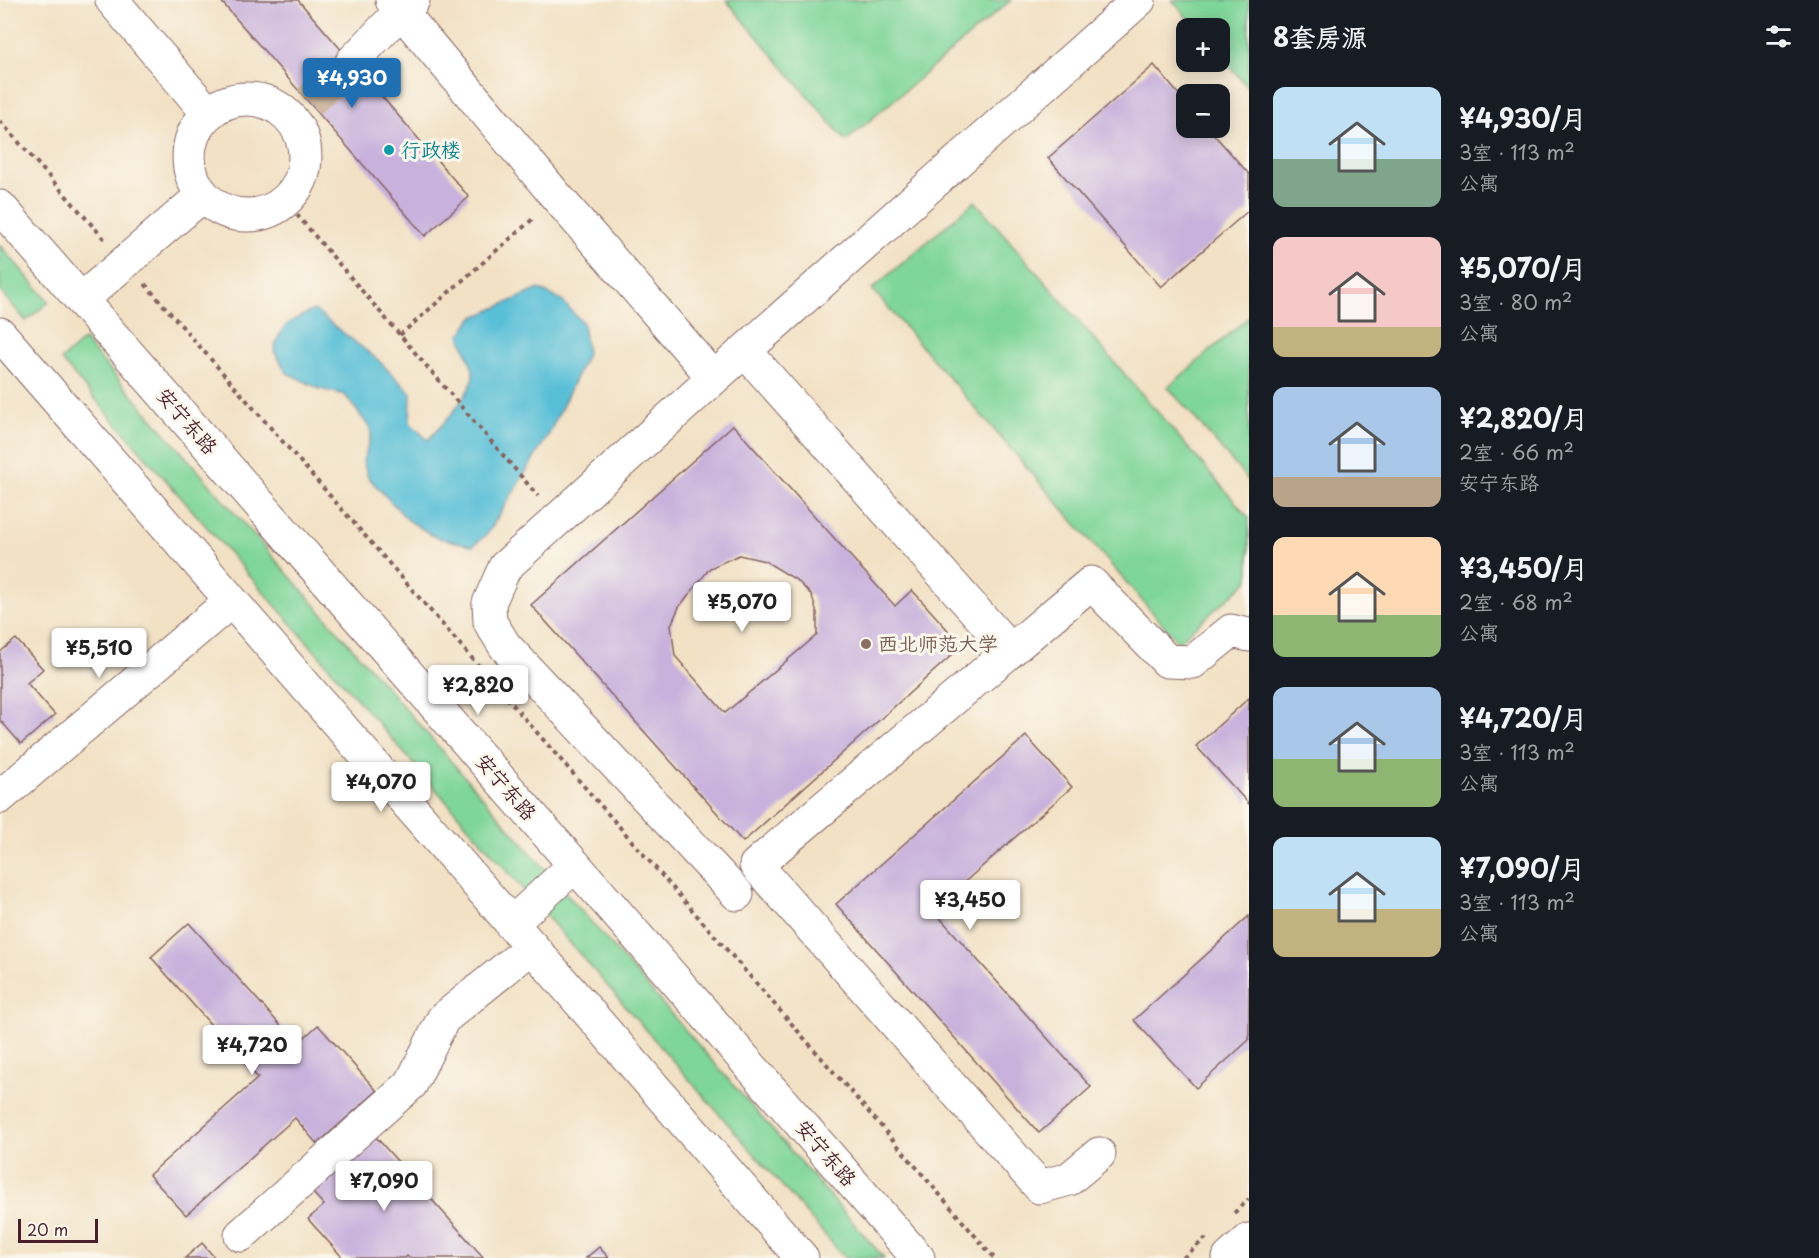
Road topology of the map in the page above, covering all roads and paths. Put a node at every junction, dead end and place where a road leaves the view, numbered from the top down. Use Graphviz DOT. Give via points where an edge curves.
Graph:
graph roads {
  1 [pos="112,0"];
  2 [pos="1139,0"];
  3 [pos="402,4"];
  4 [pos="352,62"];
  5 [pos="208,113"];
  6 [pos="0,121"];
  7 [pos="203,195"];
  8 [pos="557,197"];
  9 [pos="285,201"];
  10 [pos="0,207"];
  11 [pos="125,262"];
  12 [pos="81,300"];
  13 [pos="0,334"];
  14 [pos="400,335"];
  15 [pos="745,351"];
  16 [pos="714,378"];
  17 [pos="526,482"];
  18 [pos="231,601"];
  19 [pos="1249,635"];
  20 [pos="1010,650"];
  21 [pos="0,797"];
  22 [pos="575,865"];
  23 [pos="737,894"];
  24 [pos="521,935"];
  25 [pos="1099,1154"];
  26 [pos="241,1235"];
  27 [pos="1249,1240"];
  28 [pos="802,1258"];
  29 [pos="918,1258"];
  30 [pos="994,1258"];
  31 [pos="1229,1258"];
  1 -- 5 [label="main road"];
  2 -- 15 [label="main road"];
  3 -- 4 [label="main road"];
  3 -- 8 [label="main road"];
  5 -- 7 [label="main road" via="195,130 188,152 191,175"];
  5 -- 9 [label="main road" via="228,101 251,98 300,110 305,161 299,183"];
  6 -- 11 [label="path"];
  7 -- 9 [label="main road" via="221,209 243,215 265,212"];
  7 -- 11 [label="main road"];
  8 -- 14 [label="path"];
  8 -- 16 [label="main road"];
  9 -- 14 [label="path"];
  10 -- 12 [label="main road, 安宁东路"];
  11 -- 12 [label="main road"];
  11 -- 30 [label="path"];
  12 -- 22 [label="main road, 安宁东路"];
  13 -- 18 [label="main road"];
  14 -- 17 [label="path"];
  15 -- 16 [label="main road"];
  15 -- 20 [label="main road"];
  16 -- 23 [label="main road" via="504,567 489,603 490,622 505,646"];
  18 -- 21 [label="main road"];
  18 -- 24 [label="main road"];
  19 -- 20 [label="main road" via="1232,631 1193,662 1167,661 1091,583"];
  20 -- 25 [label="main road" via="756,865 1040,1187 1069,1179"];
  22 -- 24 [label="main road"];
  22 -- 29 [label="main road, 安宁东路"];
  24 -- 26 [label="main road" via="443,1019 411,1084"];
  24 -- 28 [label="main road"];
  27 -- 31 [label="main road"];
}
